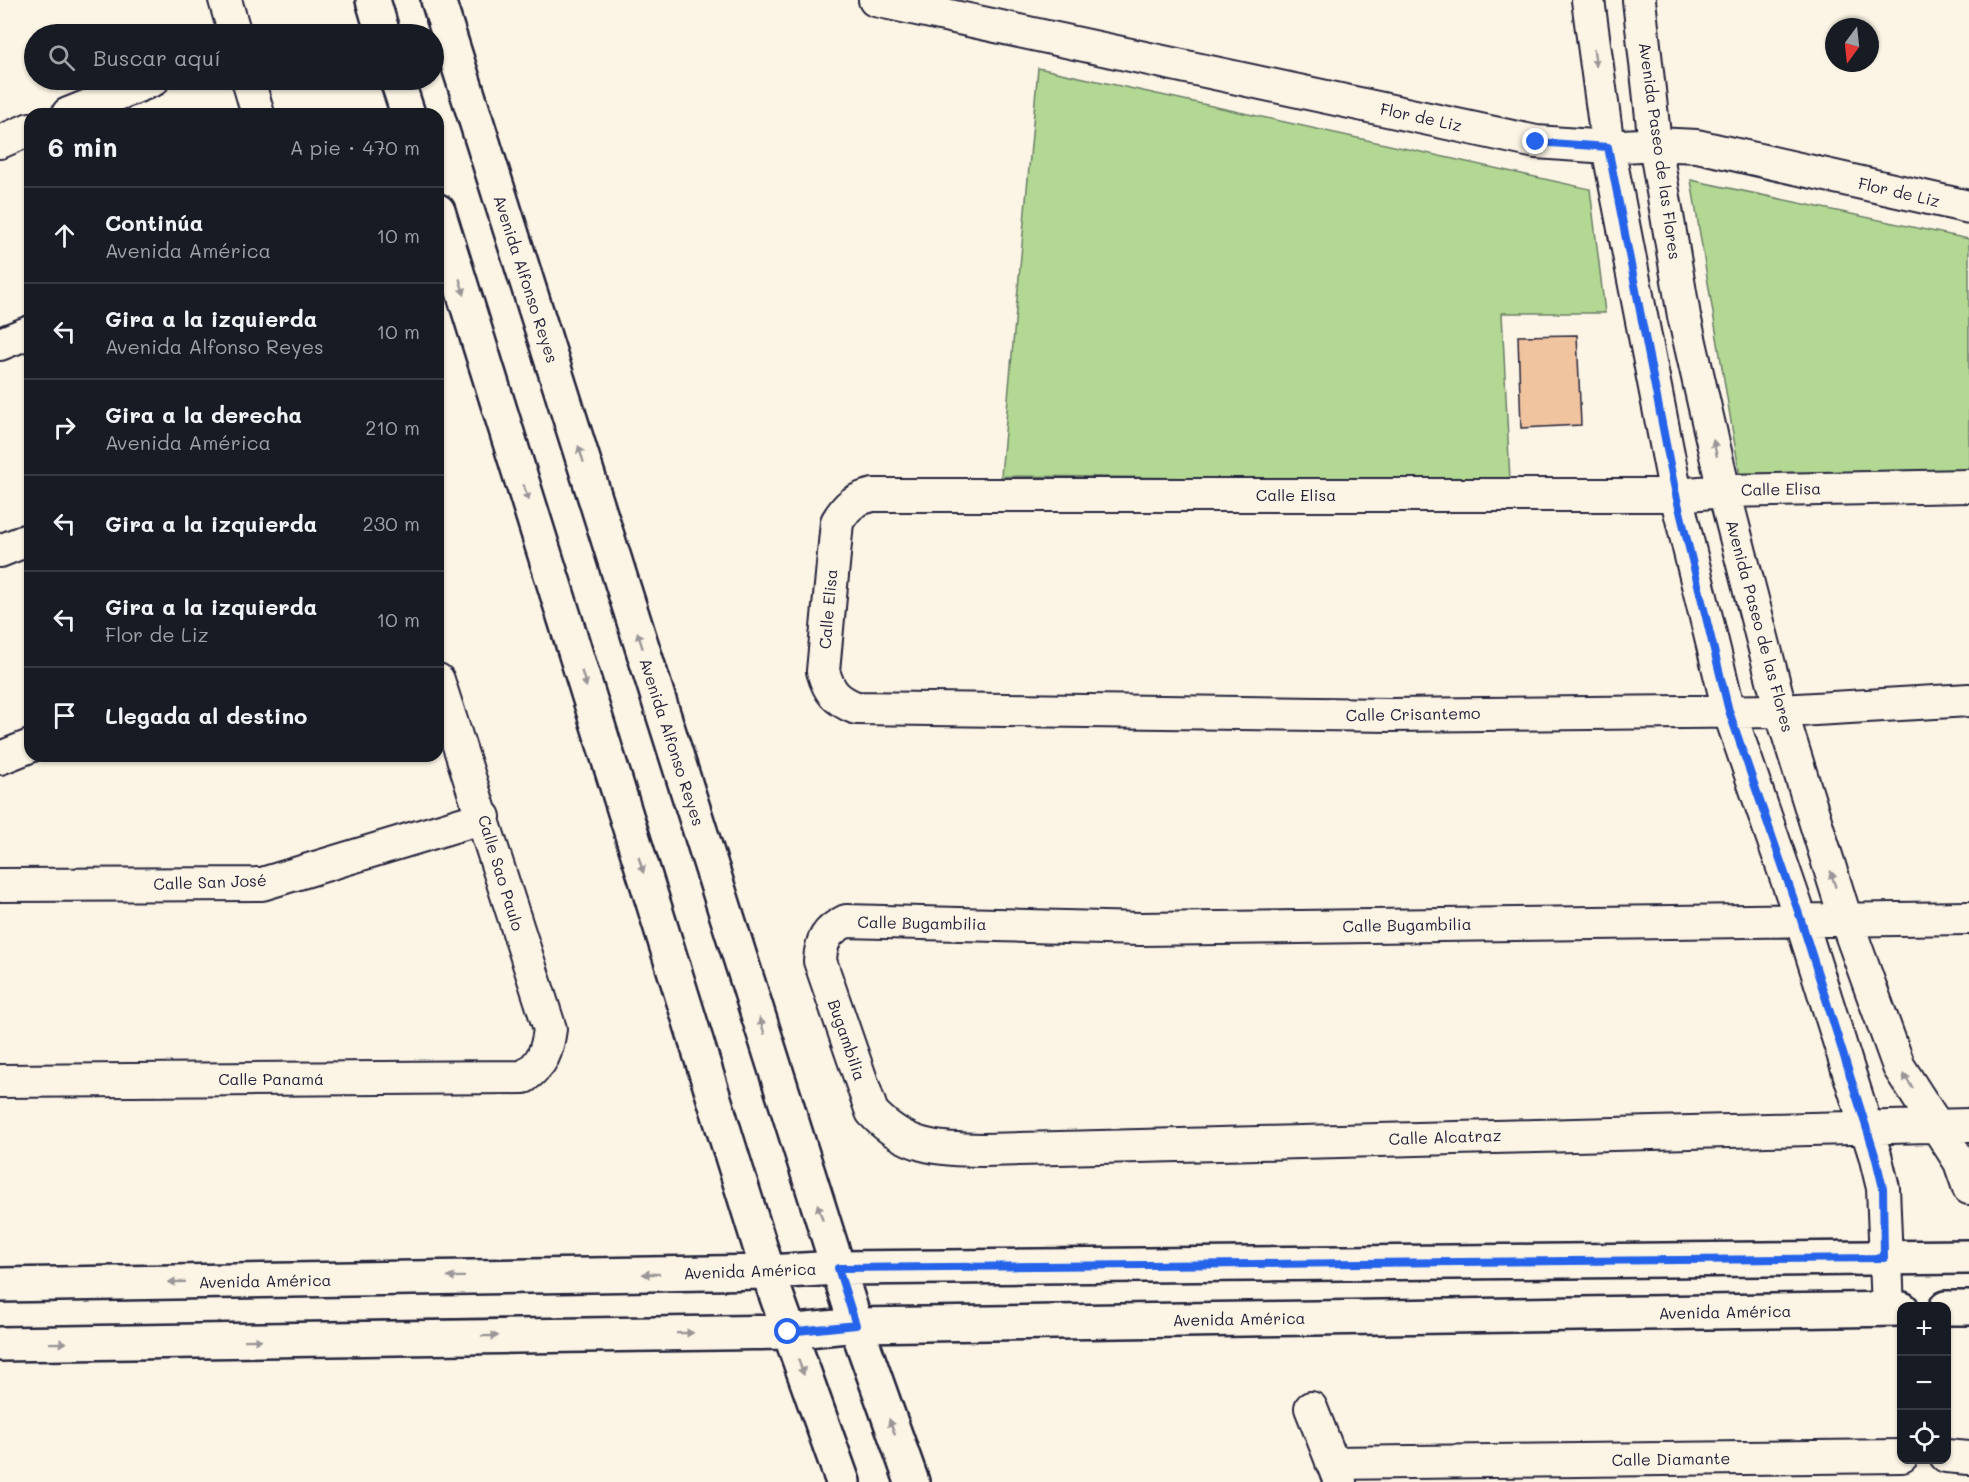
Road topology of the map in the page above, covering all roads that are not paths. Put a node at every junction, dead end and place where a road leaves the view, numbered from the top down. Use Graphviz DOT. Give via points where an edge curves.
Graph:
graph roads {
  1 [pos="225,0"];
  2 [pos="373,0"];
  3 [pos="438,0"];
  4 [pos="875,0"];
  5 [pos="1588,0"];
  6 [pos="1639,0"];
  7 [pos="232,24"];
  8 [pos="380,24"];
  9 [pos="128,90"];
  10 [pos="251,90"];
  11 [pos="400,90"];
  12 [pos="83,108"];
  13 [pos="256,108"];
  14 [pos="406,108"];
  15 [pos="24,132"];
  16 [pos="0,142"];
  17 [pos="1656,144"];
  18 [pos="1608,147"];
  19 [pos="1969,207"];
  20 [pos="444,230"];
  21 [pos="24,335"];
  22 [pos="0,345"];
  23 [pos="1969,486"];
  24 [pos="1724,491"];
  25 [pos="1676,495"];
  26 [pos="24,541"];
  27 [pos="0,551"];
  28 [pos="444,698"];
  29 [pos="1969,700"];
  30 [pos="856,708"];
  31 [pos="1729,711"];
  32 [pos="1781,711"];
  33 [pos="24,748"];
  34 [pos="0,758"];
  35 [pos="484,817"];
  36 [pos="0,885"];
  37 [pos="1969,918"];
  38 [pos="1801,920"];
  39 [pos="1846,920"];
  40 [pos="846,921"];
  41 [pos="540,1066"];
  42 [pos="0,1081"];
  43 [pos="1954,1126"];
  44 [pos="1867,1127"];
  45 [pos="921,1145"];
  46 [pos="1969,1188"];
  47 [pos="1969,1257"];
  48 [pos="1884,1258"];
  49 [pos="838,1268"];
  50 [pos="768,1272"];
  51 [pos="0,1285"];
  52 [pos="1951,1308"];
  53 [pos="1969,1308"];
  54 [pos="1894,1309"];
  55 [pos="856,1325"];
  56 [pos="788,1332"];
  57 [pos="0,1344"];
  58 [pos="1311,1408"];
  59 [pos="1897,1456"];
  60 [pos="1951,1456"];
  61 [pos="1969,1458"];
  62 [pos="1336,1472"];
  63 [pos="843,1482"];
  64 [pos="912,1482"];
  1 -- 7 [label="street"];
  2 -- 8 [label="main road"];
  49 -- 3 [label="main road, Avenida Alfonso Reyes, one-way"];
  4 -- 18 [label="street, Flor de Liz" via="1536,142"];
  5 -- 18 [label="street, one-way"];
  6 -- 17 [label="street, Avenida Paseo de las Flores"];
  9 -- 12 [label="street"];
  10 -- 13 [label="street"];
  11 -- 14 [label="main road"];
  15 -- 16 [label="street"];
  17 -- 18 [label="street, Flor de Liz"];
  17 -- 19 [label="street, Flor de Liz" via="1697,146"];
  24 -- 17 [label="street, Avenida Paseo de las Flores, one-way" via="1684,316"];
  18 -- 25 [label="street"];
  20 -- 50 [label="main road, one-way"];
  21 -- 22 [label="street"];
  23 -- 24 [label="street, Calle Elisa"];
  24 -- 25 [label="street, Calle Elisa"];
  24 -- 32 [label="street, Avenida Paseo de las Flores"];
  25 -- 30 [label="street, Calle Elisa" via="873,495 856,499 845,508 834,533 823,671 829,691"];
  25 -- 31 [label="street"];
  26 -- 27 [label="street"];
  28 -- 35 [label="street, Calle Sao Paulo"];
  29 -- 32 [label="street, Calle Crisantemo"];
  30 -- 31 [label="street, Calle Crisantemo" via="1331,715"];
  31 -- 32 [label="street, Calle Crisantemo"];
  31 -- 38 [label="street"];
  39 -- 32 [label="street, Avenida Paseo de las Flores, one-way"];
  33 -- 34 [label="street"];
  35 -- 36 [label="street, Calle San José" via="261,884"];
  35 -- 41 [label="street, Calle Sao Paulo" via="550,1029"];
  37 -- 39 [label="street, Calle Bugambilia"];
  38 -- 39 [label="street, Calle Bugambilia"];
  38 -- 40 [label="street, Calle Bugambilia" via="1141,928"];
  38 -- 44 [label="street"];
  43 -- 39 [label="street, Avenida Paseo de las Flores, one-way" via="1899,1067"];
  40 -- 45 [label="street, Bugambilia" via="825,936 820,961 872,1112 885,1125"];
  41 -- 42 [label="street, Calle Panamá" via="524,1077"];
  43 -- 44 [label="street, Calle Alcatraz"];
  43 -- 46 [label="street, Avenida Paseo de las Flores"];
  44 -- 45 [label="street, Calle Alcatraz" via="994,1150"];
  44 -- 48 [label="street" via="1883,1188"];
  47 -- 48 [label="main road, Avenida América"];
  48 -- 49 [label="main road, Avenida América"];
  48 -- 54 [label="street"];
  49 -- 50 [label="main road, Avenida América"];
  49 -- 55 [label="main road, Avenida Alfonso Reyes"];
  50 -- 51 [label="main road, Avenida América, one-way"];
  50 -- 56 [label="main road"];
  52 -- 53 [label="main road"];
  54 -- 55 [label="main road, Avenida América"];
  55 -- 56 [label="main road, Avenida América"];
  64 -- 55 [label="main road, Avenida Alfonso Reyes, one-way"];
  57 -- 56 [label="main road, Avenida América, one-way"];
  56 -- 63 [label="main road, one-way"];
  58 -- 62 [label="street, Calle Diamante"];
  59 -- 62 [label="street, Calle Diamante"];
  60 -- 61 [label="street"];
}
